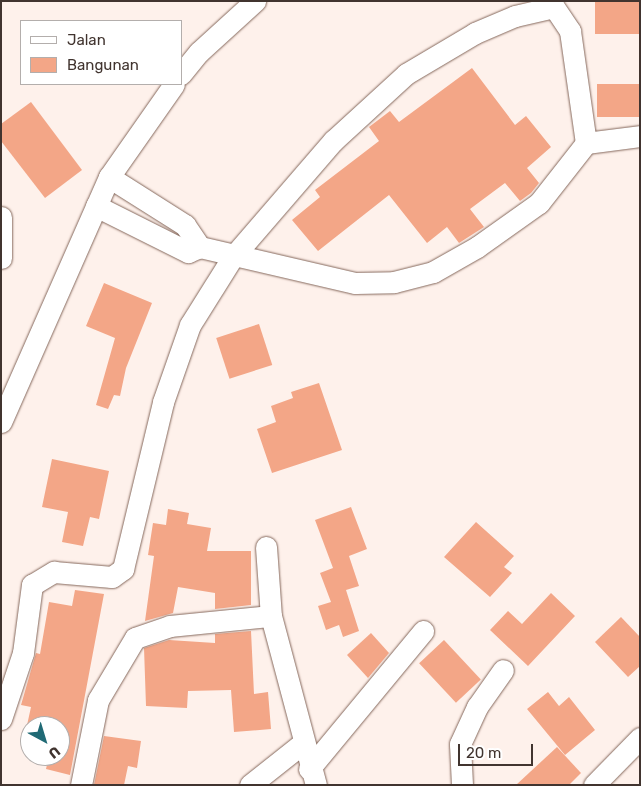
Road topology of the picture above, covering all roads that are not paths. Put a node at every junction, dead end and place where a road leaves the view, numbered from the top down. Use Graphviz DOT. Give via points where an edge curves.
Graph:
graph roads {
  1 [pos="255,1"];
  2 [pos="182,73"];
  3 [pos="173,85"];
  4 [pos="640,136"];
  5 [pos="586,143"];
  6 [pos="109,178"];
  7 [pos="96,206"];
  8 [pos="1,217"];
  9 [pos="200,247"];
  10 [pos="1,258"];
  11 [pos="232,258"];
  12 [pos="1,422"];
  13 [pos="266,547"];
  14 [pos="271,616"];
  15 [pos="424,630"];
  16 [pos="503,670"];
  17 [pos="1,718"];
  18 [pos="640,738"];
  19 [pos="303,743"];
  20 [pos="312,777"];
  21 [pos="81,785"];
  22 [pos="250,785"];
  23 [pos="462,785"];
  24 [pos="594,785"];
  1 -- 2 [label="street" via="199,52"];
  3 -- 6 [label="street"];
  4 -- 5 [label="street"];
  5 -- 11 [label="street" via="539,203 477,247 433,272 394,282 355,284"];
  5 -- 11 [label="street" via="574,50 564,17 554,7 515,16 475,33 406,74 332,141"];
  6 -- 7 [label="street"];
  6 -- 9 [label="street" via="185,224"];
  7 -- 9 [label="street" via="176,248 188,252"];
  7 -- 12 [label="street"];
  8 -- 10 [label="street"];
  9 -- 11 [label="street"];
  11 -- 17 [label="street" via="190,325 163,402 123,569 112,577 54,572 32,585 23,653"];
  13 -- 14 [label="street"];
  14 -- 19 [label="street"];
  14 -- 21 [label="street" via="170,626 135,638 98,700"];
  15 -- 20 [label="street"];
  16 -- 23 [label="street" via="476,707 460,744"];
  18 -- 24 [label="street"];
  19 -- 20 [label="street"];
  19 -- 22 [label="street"];
}
